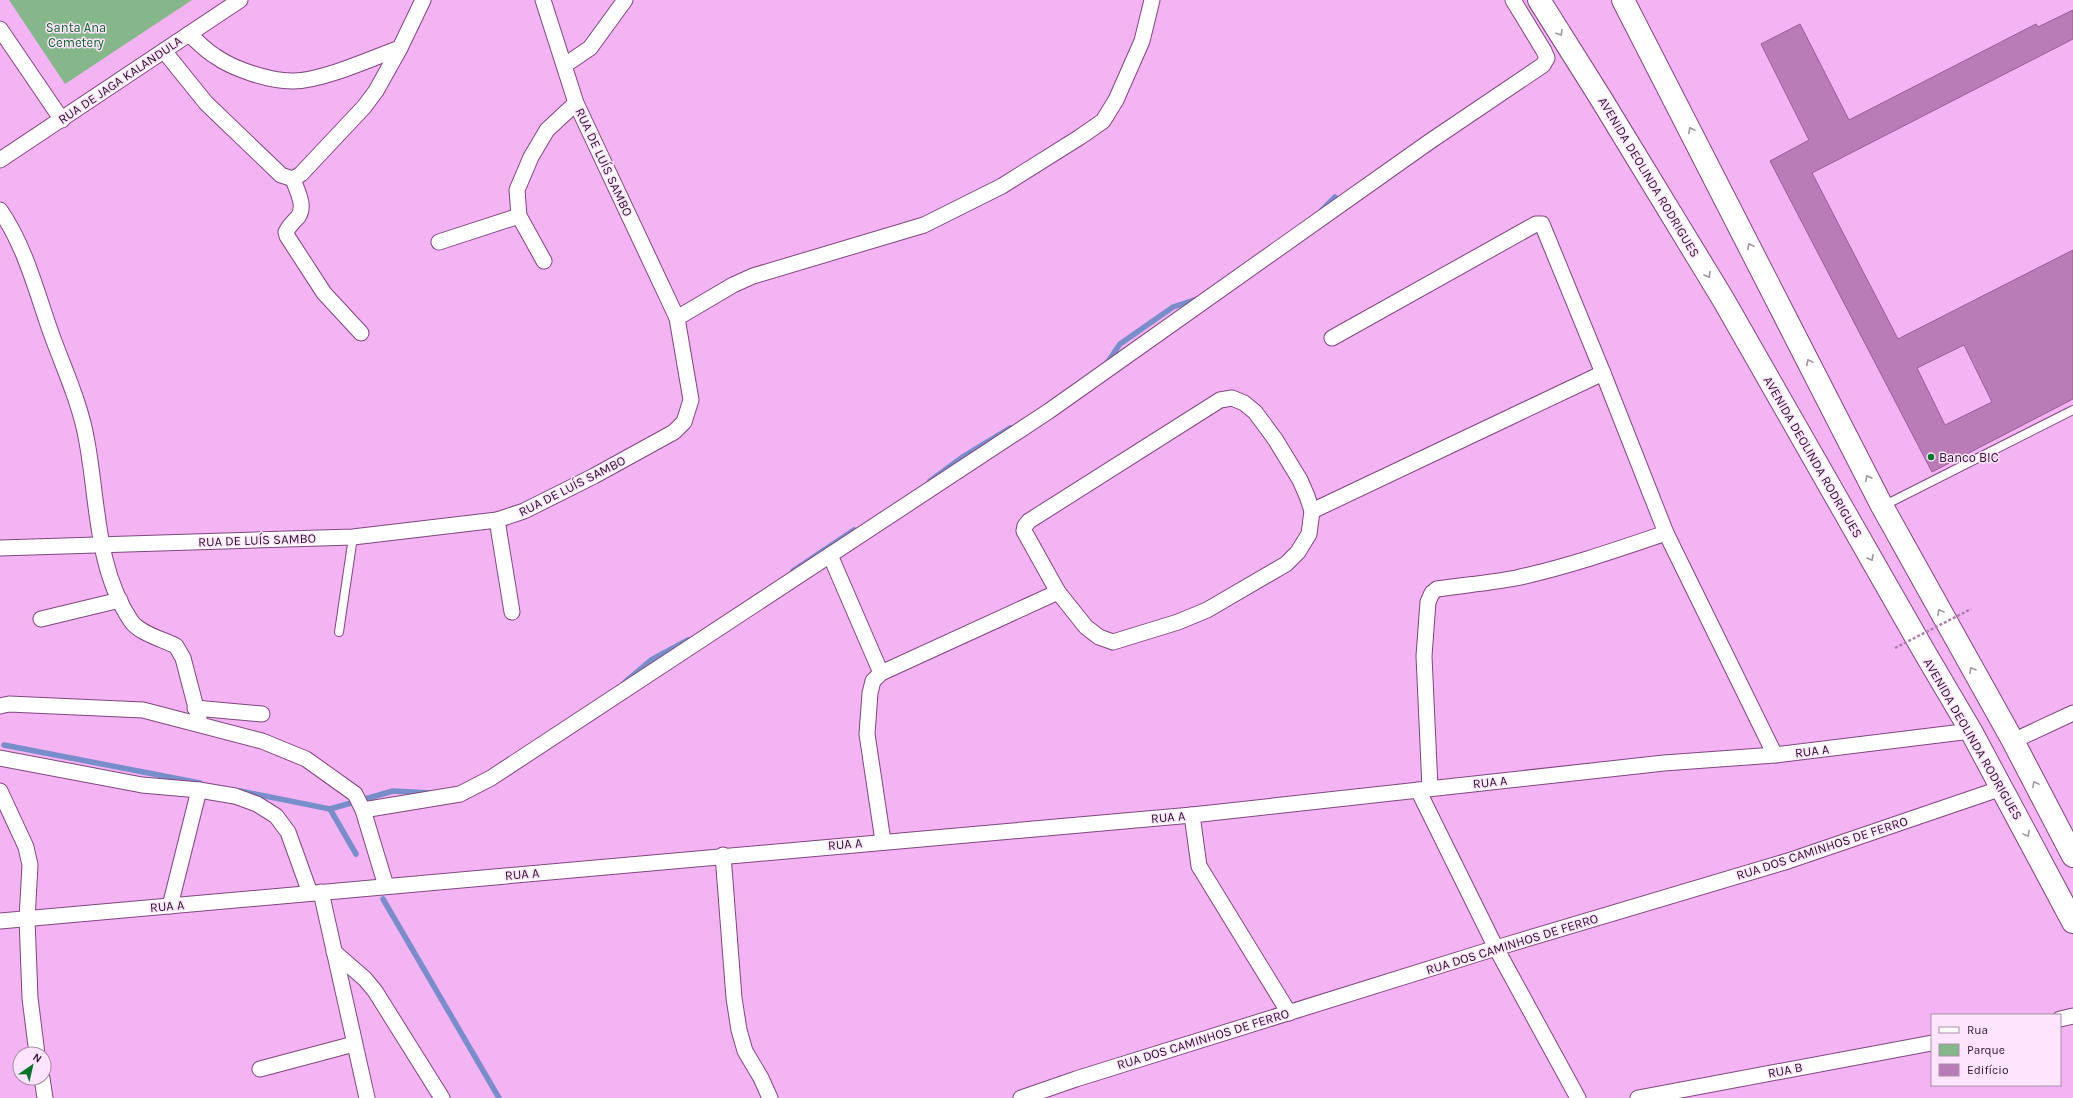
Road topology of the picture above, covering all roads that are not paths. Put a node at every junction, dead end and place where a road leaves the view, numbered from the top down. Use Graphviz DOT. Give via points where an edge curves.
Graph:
graph roads {
  1 [pos="240,0"];
  2 [pos="423,0"];
  3 [pos="543,0"];
  4 [pos="625,0"];
  5 [pos="1152,0"];
  6 [pos="1513,0"];
  7 [pos="1539,0"];
  8 [pos="1623,0"];
  9 [pos="0,29"];
  10 [pos="189,34"];
  11 [pos="400,48"];
  12 [pos="164,51"];
  13 [pos="565,65"];
  14 [pos="576,103"];
  15 [pos="62,120"];
  16 [pos="0,160"];
  17 [pos="293,179"];
  18 [pos="0,210"];
  19 [pos="519,216"];
  20 [pos="439,242"];
  21 [pos="544,261"];
  22 [pos="677,318"];
  23 [pos="361,333"];
  24 [pos="1332,338"];
  25 [pos="1603,373"];
  26 [pos="2073,410"];
  27 [pos="1882,506"];
  28 [pos="1312,511"];
  29 [pos="498,520"];
  30 [pos="1666,533"];
  31 [pos="353,537"];
  32 [pos="102,545"];
  33 [pos="0,548"];
  34 [pos="830,555"];
  35 [pos="1058,592"];
  36 [pos="120,600"];
  37 [pos="512,612"];
  38 [pos="41,619"];
  39 [pos="339,632"];
  40 [pos="881,673"];
  41 [pos="0,706"];
  42 [pos="195,708"];
  43 [pos="2073,713"];
  44 [pos="262,714"];
  45 [pos="200,723"];
  46 [pos="1971,730"];
  47 [pos="2013,741"];
  48 [pos="1775,755"];
  49 [pos="0,758"];
  50 [pos="2002,788"];
  51 [pos="1424,789"];
  52 [pos="199,790"];
  53 [pos="0,791"];
  54 [pos="363,810"];
  55 [pos="1192,815"];
  56 [pos="883,841"];
  57 [pos="723,855"];
  58 [pos="2073,856"];
  59 [pos="386,886"];
  60 [pos="322,892"];
  61 [pos="170,906"];
  62 [pos="27,919"];
  63 [pos="0,922"];
  64 [pos="2073,922"];
  65 [pos="1496,948"];
  66 [pos="334,952"];
  67 [pos="1289,1012"];
  68 [pos="2073,1016"];
  69 [pos="2061,1019"];
  70 [pos="1931,1043"];
  71 [pos="354,1044"];
  72 [pos="36,1046"];
  73 [pos="260,1069"];
  74 [pos="44,1086"];
  75 [pos="46,1098"];
  76 [pos="367,1098"];
  77 [pos="442,1098"];
  78 [pos="770,1098"];
  79 [pos="1021,1098"];
  80 [pos="1578,1098"];
  81 [pos="1638,1098"];
  1 -- 10 [label="street, RUA DE JAGA KALANDULA"];
  2 -- 11 [label="street"];
  3 -- 13 [label="street, RUA DE LUÍS SAMBO"];
  4 -- 13 [label="street" via="590,48"];
  5 -- 22 [label="street" via="1142,42 1116,100 1103,121 1080,137 1002,186 924,225 754,276 733,285"];
  6 -- 34 [label="street" via="1544,51 1547,58 1543,65 1429,142 1049,411"];
  7 -- 46 [label="highway, AVENIDA DEOLINDA RODRIGUES, one-way" via="1723,299"];
  27 -- 8 [label="highway, one-way"];
  9 -- 15 [label="street"];
  10 -- 11 [label="street" via="215,56 240,68 268,78 293,81 311,79"];
  10 -- 12 [label="street, RUA DE JAGA KALANDULA"];
  11 -- 17 [label="street" via="364,107 301,174"];
  12 -- 15 [label="street, RUA DE JAGA KALANDULA"];
  12 -- 17 [label="street" via="206,102 281,175"];
  13 -- 14 [label="street, RUA DE LUÍS SAMBO"];
  14 -- 19 [label="street" via="547,130 532,157 517,190"];
  14 -- 22 [label="street, RUA DE LUÍS SAMBO"];
  15 -- 16 [label="street, RUA DE JAGA KALANDULA"];
  17 -- 23 [label="street" via="302,205 301,212 288,226 287,236 324,293"];
  18 -- 32 [label="street" via="23,250 74,392 87,441"];
  19 -- 20 [label="street"];
  19 -- 21 [label="street"];
  22 -- 29 [label="street, RUA DE LUÍS SAMBO" via="690,400 684,422 674,432 594,476 524,511"];
  24 -- 25 [label="street" via="1540,222"];
  25 -- 28 [label="street"];
  25 -- 30 [label="street"];
  26 -- 27 [label="lane"];
  47 -- 27 [label="highway, one-way"];
  28 -- 35 [label="street" via="1309,534 1298,552 1286,564 1207,610 1170,624 1113,642 1099,637 1086,626"];
  28 -- 35 [label="street" via="1300,480 1255,412 1232,398 1220,400 1029,521 1024,530"];
  29 -- 31 [label="street, RUA DE LUÍS SAMBO"];
  29 -- 37 [label="street"];
  30 -- 48 [label="street"];
  30 -- 51 [label="street" via="1589,560 1515,578 1437,589 1432,593 1428,602 1424,656"];
  31 -- 32 [label="street, RUA DE LUÍS SAMBO"];
  31 -- 39 [label="lane"];
  32 -- 33 [label="street, RUA DE LUÍS SAMBO"];
  32 -- 36 [label="street"];
  34 -- 40 [label="street"];
  34 -- 54 [label="street" via="491,778 460,794"];
  35 -- 40 [label="street"];
  36 -- 38 [label="street"];
  36 -- 42 [label="street" via="137,627 176,646 183,658"];
  40 -- 56 [label="street" via="873,681 870,693 867,734"];
  41 -- 45 [label="street" via="9,704 95,709 128,708"];
  42 -- 44 [label="street"];
  42 -- 45 [label="street"];
  43 -- 47 [label="street"];
  45 -- 54 [label="street" via="262,741 306,759 355,794"];
  46 -- 48 [label="street, RUA A"];
  46 -- 50 [label="highway, AVENIDA DEOLINDA RODRIGUES"];
  58 -- 47 [label="highway, one-way"];
  48 -- 51 [label="street, RUA A" via="1664,763"];
  49 -- 52 [label="street" via="142,785"];
  50 -- 64 [label="highway, AVENIDA DEOLINDA RODRIGUES, one-way"];
  50 -- 65 [label="street, RUA DOS CAMINHOS DE FERRO" via="1788,861"];
  51 -- 55 [label="street, RUA A"];
  51 -- 65 [label="street"];
  52 -- 60 [label="street" via="235,796 257,804 276,816"];
  52 -- 61 [label="street"];
  53 -- 62 [label="street" via="26,847 30,865"];
  54 -- 59 [label="street"];
  55 -- 56 [label="street, RUA A"];
  55 -- 67 [label="street" via="1199,866"];
  56 -- 57 [label="street, RUA A"];
  57 -- 59 [label="street, RUA A"];
  57 -- 78 [label="street" via="734,998 739,1030 744,1050"];
  59 -- 60 [label="street, RUA A"];
  60 -- 61 [label="street, RUA A"];
  60 -- 66 [label="street"];
  61 -- 62 [label="street, RUA A"];
  62 -- 63 [label="street, RUA A"];
  62 -- 72 [label="street" via="30,998"];
  65 -- 67 [label="street, RUA DOS CAMINHOS DE FERRO"];
  65 -- 80 [label="street"];
  66 -- 71 [label="street"];
  66 -- 77 [label="street" via="375,991"];
  67 -- 79 [label="street, RUA DOS CAMINHOS DE FERRO"];
  68 -- 69 [label="street"];
  70 -- 81 [label="street, RUA B"];
  71 -- 73 [label="street"];
  71 -- 76 [label="street"];
  74 -- 75 [label="street"];
}
